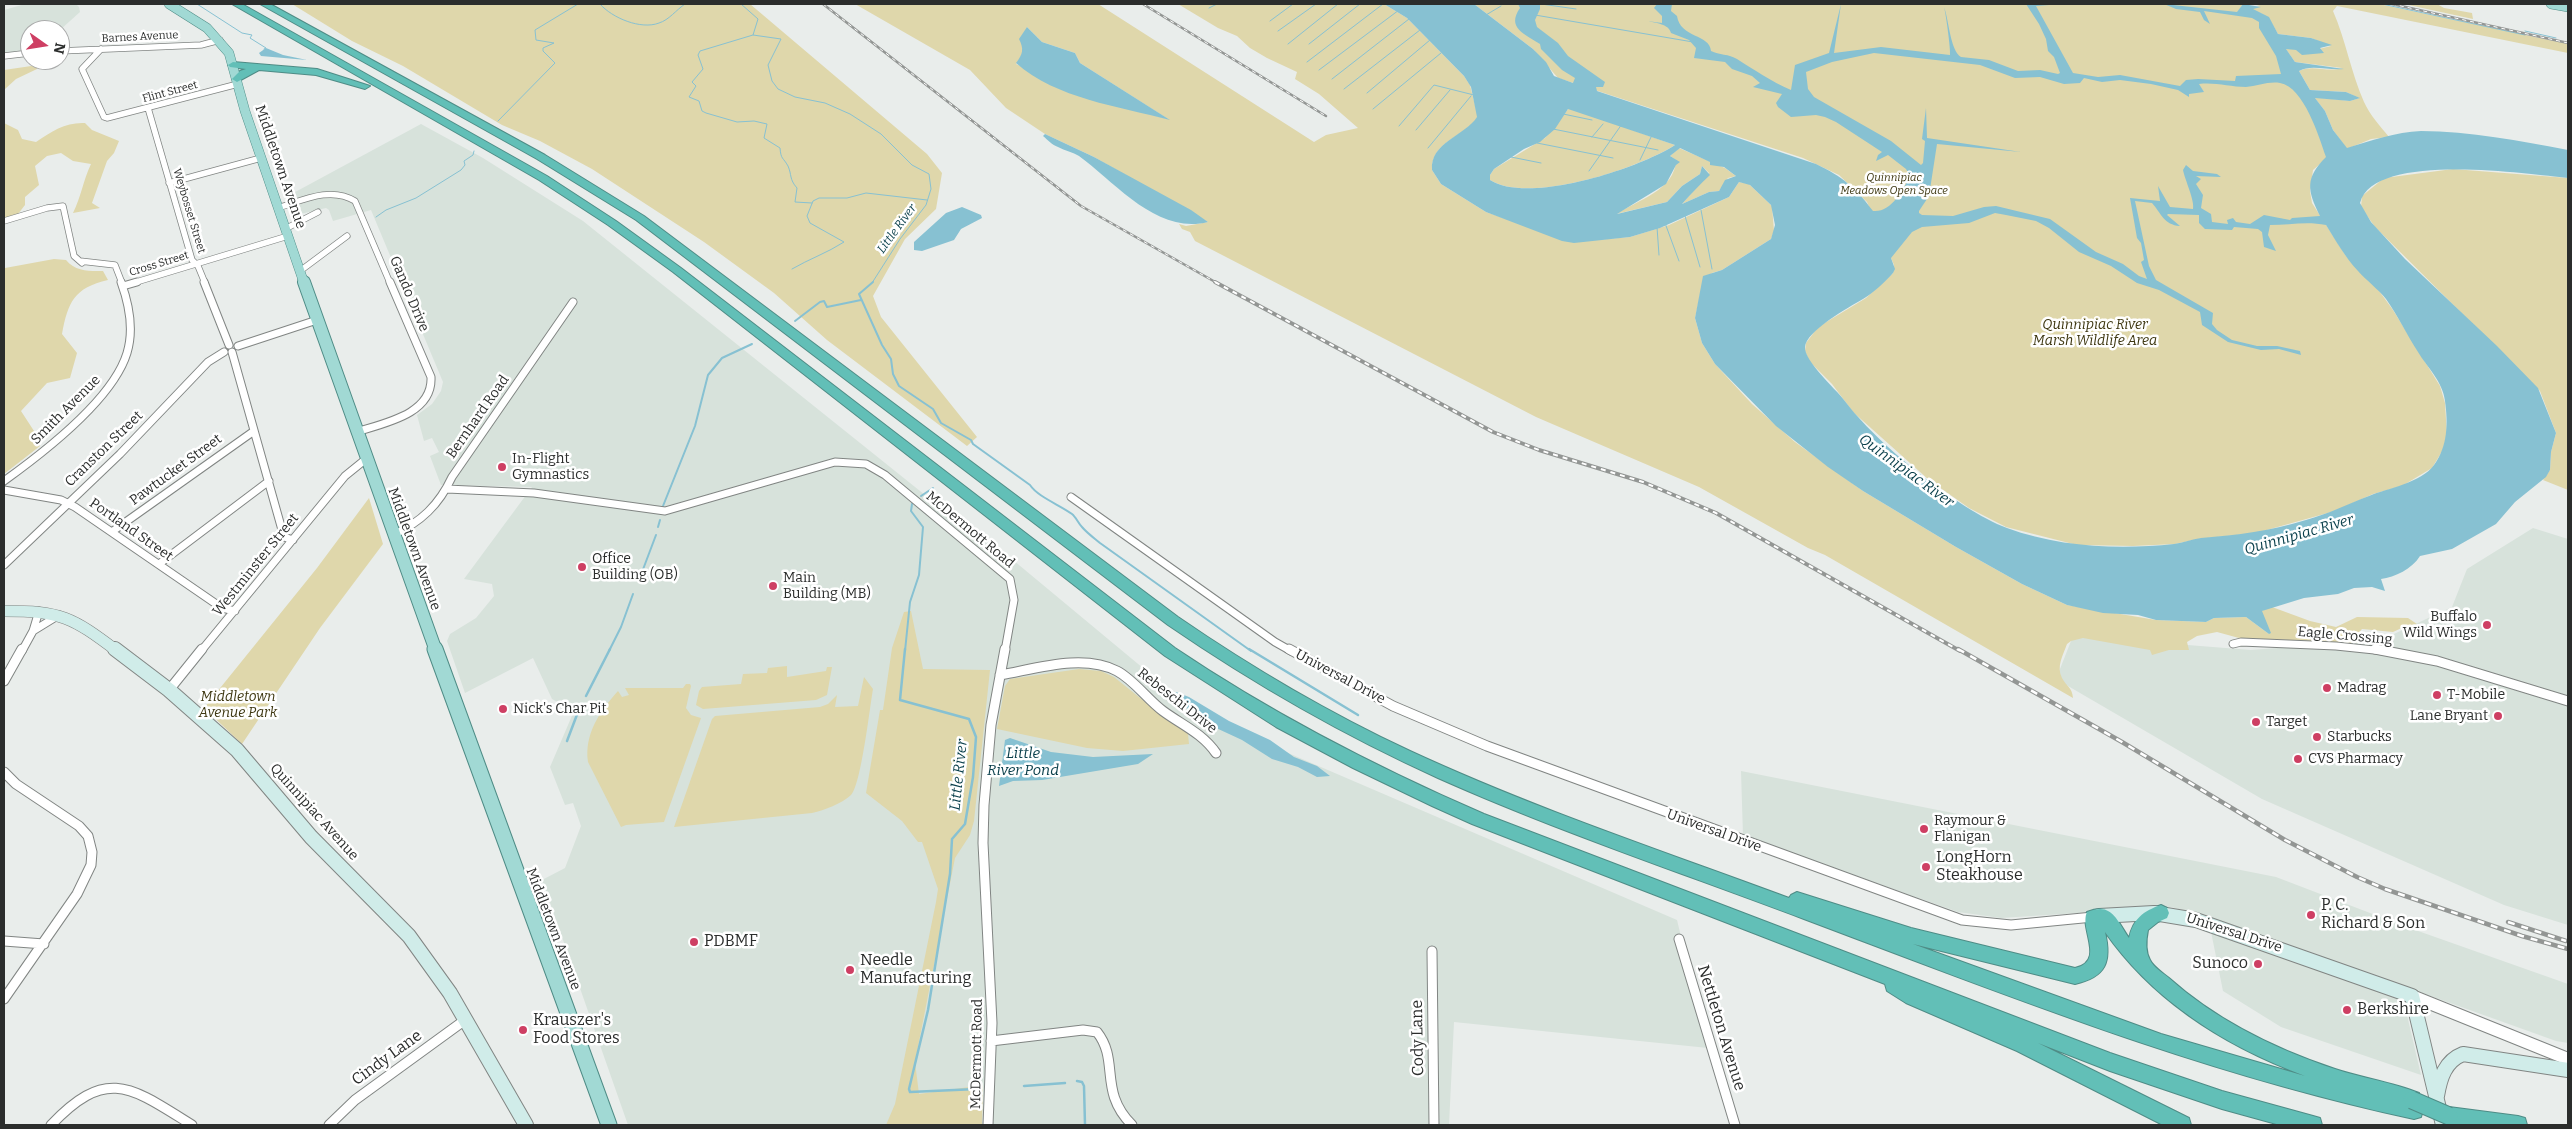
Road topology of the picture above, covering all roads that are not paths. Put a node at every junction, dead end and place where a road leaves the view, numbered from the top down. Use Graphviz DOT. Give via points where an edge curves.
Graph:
graph roads {
  1 [pos="169,4"];
  2 [pos="236,4"];
  3 [pos="264,4"];
  4 [pos="278,4"];
  5 [pos="2551,4"];
  6 [pos="2568,7"];
  7 [pos="293,20"];
  8 [pos="220,40"];
  9 [pos="101,49"];
  10 [pos="70,51"];
  11 [pos="20,54"];
  12 [pos="4,56"];
  13 [pos="233,65"];
  14 [pos="264,67"];
  15 [pos="237,81"];
  16 [pos="409,103"];
  17 [pos="148,108"];
  18 [pos="261,158"];
  19 [pos="169,183"];
  20 [pos="278,208"];
  21 [pos="318,212"];
  22 [pos="4,221"];
  23 [pos="286,232"];
  24 [pos="347,236"];
  25 [pos="196,263"];
  26 [pos="300,271"];
  27 [pos="123,286"];
  28 [pos="573,302"];
  29 [pos="317,320"];
  30 [pos="228,350"];
  31 [pos="254,432"];
  32 [pos="356,432"];
  33 [pos="366,459"];
  34 [pos="4,481"];
  35 [pos="269,481"];
  36 [pos="447,489"];
  37 [pos="4,490"];
  38 [pos="1071,497"];
  39 [pos="67,503"];
  40 [pos="113,532"];
  41 [pos="393,535"];
  42 [pos="293,540"];
  43 [pos="159,564"];
  44 [pos="4,565"];
  45 [pos="4,611"];
  46 [pos="39,611"];
  47 [pos="235,611"];
  48 [pos="60,615"];
  49 [pos="33,631"];
  50 [pos="2233,644"];
  51 [pos="1000,675"];
  52 [pos="4,681"];
  53 [pos="169,690"];
  54 [pos="2568,701"];
  55 [pos="1216,753"];
  56 [pos="4,772"];
  57 [pos="1769,898"];
  58 [pos="2161,913"];
  59 [pos="2098,916"];
  60 [pos="1679,940"];
  61 [pos="4,941"];
  62 [pos="44,944"];
  63 [pos="1432,951"];
  64 [pos="2142,963"];
  65 [pos="1879,974"];
  66 [pos="2412,996"];
  67 [pos="4,999"];
  68 [pos="465,1020"];
  69 [pos="991,1041"];
  70 [pos="2568,1059"];
  71 [pos="2568,1070"];
  72 [pos="2437,1100"];
  73 [pos="2413,1105"];
  74 [pos="2446,1121"];
  75 [pos="51,1125"];
  76 [pos="192,1125"];
  77 [pos="329,1125"];
  78 [pos="526,1125"];
  79 [pos="609,1125"];
  80 [pos="988,1125"];
  81 [pos="1132,1125"];
  82 [pos="1434,1125"];
  83 [pos="1735,1125"];
  84 [pos="2182,1125"];
  85 [pos="2313,1125"];
  86 [pos="2518,1125"];
  1 -- 8 [label="main road, Middletown Avenue" via="202,24"];
  2 -- 16 [label="highway"];
  3 -- 7 [label="highway"];
  4 -- 7 [label="highway" via="289,12"];
  5 -- 6 [label="main road"];
  7 -- 57 [label="highway" via="554,164 640,218 1159,610 1274,687 1358,733 1459,780"];
  8 -- 9 [label="street, Barnes Avenue" via="201,45"];
  8 -- 13 [label="main road, Middletown Avenue"];
  9 -- 10 [label="street, Barnes Avenue"];
  9 -- 17 [label="street, Flint Street" via="82,69 104,117"];
  11 -- 12 [label="street"];
  13 -- 14 [label="highway"];
  13 -- 15 [label="main road, Middletown Avenue"];
  14 -- 15 [label="highway" via="247,71"];
  14 -- 16 [label="highway" via="326,73 356,82 393,100"];
  15 -- 17 [label="street, Flint Street"];
  15 -- 18 [label="main road, Middletown Avenue"];
  16 -- 65 [label="highway" via="543,178 630,236 1152,639 1273,719 1360,766 1448,806"];
  17 -- 19 [label="street, Weybosset Street"];
  18 -- 19 [label="street"];
  18 -- 20 [label="main road, Middletown Avenue"];
  19 -- 25 [label="street, Weybosset Street" via="192,260"];
  20 -- 23 [label="main road, Middletown Avenue"];
  20 -- 32 [label="street, Gando Drive" via="330,195 342,195 355,201 431,376 431,392 422,403 406,414"];
  21 -- 23 [label="street, Cross Street"];
  22 -- 27 [label="street, Smith Avenue" via="63,206 74,256 80,261 116,272"];
  23 -- 25 [label="street, Cross Street"];
  23 -- 26 [label="main road, Middletown Avenue"];
  24 -- 26 [label="street"];
  25 -- 27 [label="street, Cross Street"];
  25 -- 30 [label="street, Weybosset Street"];
  26 -- 29 [label="main road, Middletown Avenue"];
  27 -- 34 [label="street, Smith Avenue" via="131,336 117,375 53,442"];
  28 -- 36 [label="street, Bernhard Road" via="452,477"];
  29 -- 30 [label="street"];
  29 -- 32 [label="main road, Middletown Avenue"];
  30 -- 31 [label="street, Weybosset Street"];
  30 -- 39 [label="street, Cranston Street" via="208,362 120,454"];
  31 -- 35 [label="street, Weybosset Street"];
  31 -- 40 [label="street, Pawtucket Street" via="244,436"];
  32 -- 33 [label="main road, Middletown Avenue"];
  33 -- 41 [label="main road, Middletown Avenue"];
  33 -- 42 [label="street, Westminster Street" via="345,476"];
  35 -- 42 [label="street, Weybosset Street" via="284,537"];
  35 -- 43 [label="street"];
  36 -- 41 [label="street, Bernhard Road" via="421,521"];
  36 -- 51 [label="street, McDermott Road" via="534,493 665,511 824,464 847,461 866,464 885,475 1010,580 1014,600"];
  37 -- 39 [label="street, Portland Street"];
  38 -- 59 [label="street, Universal Drive" via="1275,642 1394,706 1487,746 1962,920 2010,926"];
  39 -- 40 [label="street, Portland Street"];
  39 -- 44 [label="street, Cranston Street"];
  40 -- 43 [label="street, Portland Street"];
  41 -- 79 [label="main road, Middletown Avenue"];
  42 -- 47 [label="street, Westminster Street"];
  43 -- 47 [label="street, Portland Street" via="222,608"];
  45 -- 46 [label="main road, Quinnipiac Avenue"];
  46 -- 48 [label="main road, Quinnipiac Avenue"];
  46 -- 49 [label="street"];
  47 -- 53 [label="street, Westminster Street"];
  48 -- 49 [label="street"];
  48 -- 53 [label="main road, Quinnipiac Avenue" via="83,625"];
  49 -- 52 [label="street"];
  50 -- 54 [label="street, Eagle Crossing" via="2343,646 2398,653"];
  51 -- 55 [label="street, Rebeschi Drive" via="1081,664 1108,667 1165,712 1199,732"];
  51 -- 69 [label="street, McDermott Road" via="991,725 983,843"];
  53 -- 68 [label="main road, Quinnipiac Avenue" via="237,750 311,837 409,936"];
  56 -- 62 [label="street" via="16,784 79,826 91,845 91,865 86,878"];
  57 -- 59 [label="highway" via="1804,902 1903,934 2075,976 2090,973 2098,962"];
  57 -- 73 [label="highway" via="2162,1044 2292,1083"];
  58 -- 59 [label="main road, Universal Drive"];
  58 -- 64 [label="highway" via="2147,921 2138,932 2136,944"];
  58 -- 66 [label="main road, Universal Drive" via="2218,926"];
  59 -- 64 [label="highway"];
  60 -- 83 [label="street, Nettleton Avenue"];
  61 -- 62 [label="street"];
  62 -- 67 [label="street"];
  63 -- 82 [label="street, Cody Lane"];
  64 -- 73 [label="highway" via="2176,996 2256,1044 2317,1072"];
  65 -- 84 [label="highway" via="1912,997 2023,1045"];
  65 -- 85 [label="highway" via="2158,1079"];
  66 -- 70 [label="street"];
  66 -- 72 [label="main road"];
  68 -- 77 [label="street, Cindy Lane" via="356,1100"];
  68 -- 78 [label="main road, Quinnipiac Avenue"];
  69 -- 80 [label="street, McDermott Road"];
  69 -- 81 [label="street" via="1083,1030 1097,1032 1106,1044 1108,1081 1113,1100"];
  71 -- 72 [label="main road" via="2463,1054 2447,1064 2438,1086"];
  72 -- 74 [label="main road"];
  73 -- 74 [label="highway, bridge"];
  74 -- 86 [label="highway"];
  75 -- 76 [label="street" via="77,1100 107,1087 138,1092"];
}
